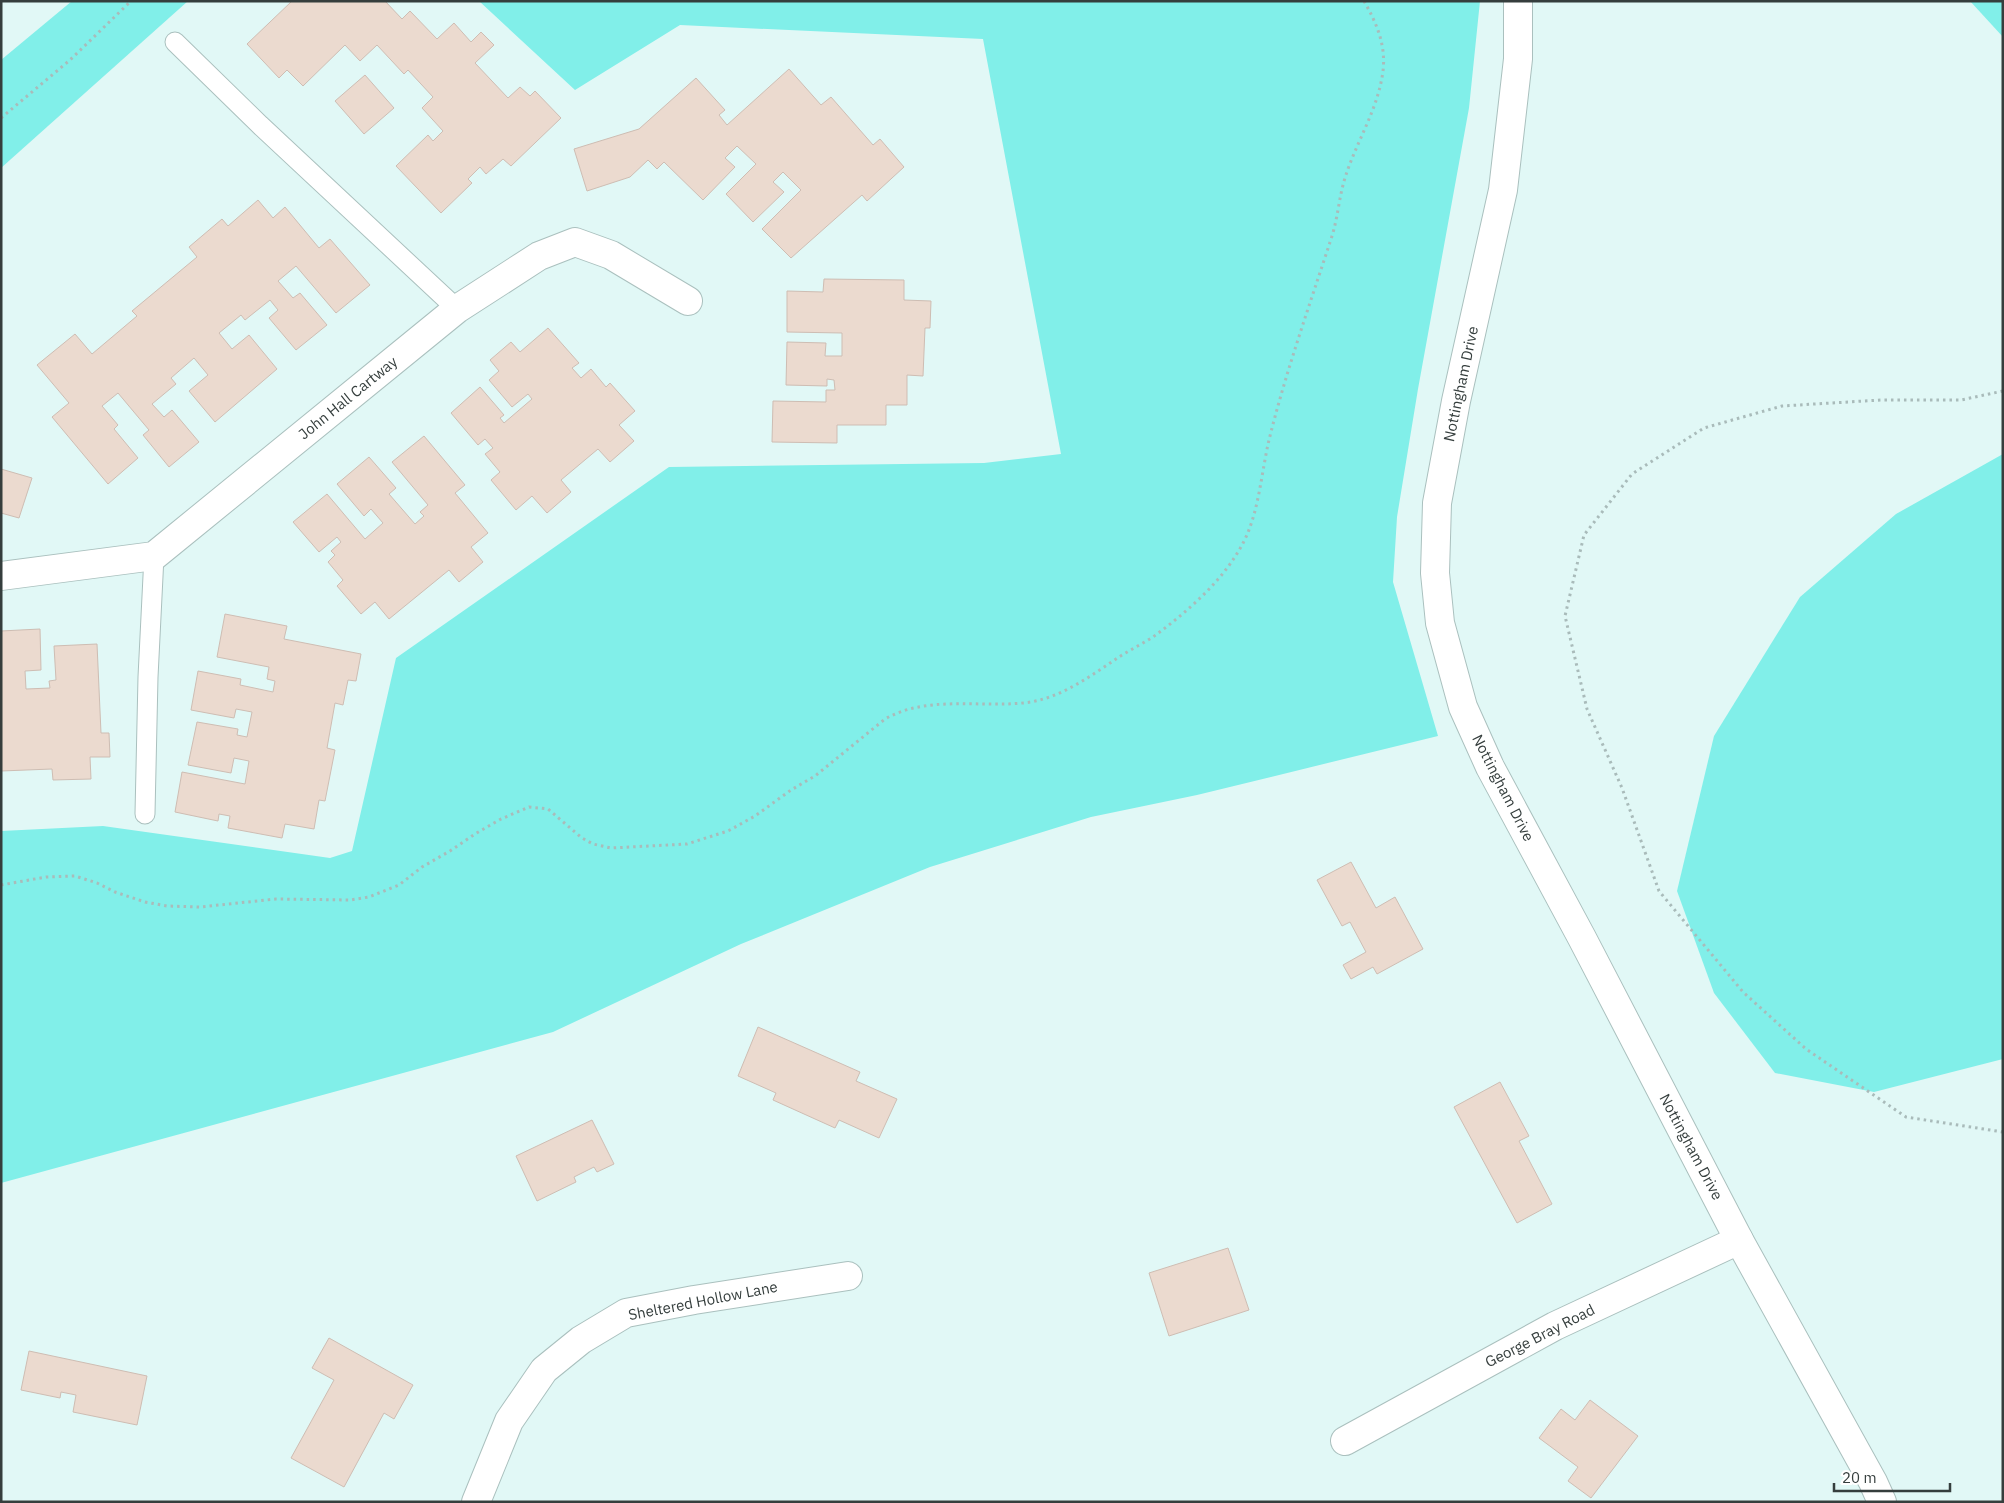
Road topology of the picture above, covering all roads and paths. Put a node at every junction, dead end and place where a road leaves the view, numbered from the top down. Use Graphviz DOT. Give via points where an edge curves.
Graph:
graph roads {
  1 [pos="131,1"];
  2 [pos="1364,1"];
  3 [pos="1518,1"];
  4 [pos="175,42"];
  5 [pos="1,118"];
  6 [pos="688,301"];
  7 [pos="457,309"];
  8 [pos="2003,392"];
  9 [pos="154,556"];
  10 [pos="1,576"];
  11 [pos="145,814"];
  12 [pos="1,885"];
  13 [pos="2003,1132"];
  14 [pos="1739,1240"];
  15 [pos="848,1276"];
  16 [pos="1345,1442"];
  17 [pos="476,1502"];
  18 [pos="1882,1502"];
  1 -- 5 [label="path" via="70,60"];
  2 -- 12 [label="path" via="1379,32 1384,53 1379,96 1345,177 1333,233 1313,289 1269,440 1253,519 1243,544 1216,582 1152,638 1053,696 1032,702 930,705 898,712 815,776 755,816 728,831 686,844 611,848 593,844 548,809 529,807 475,834 391,889 350,900 276,899 200,907 167,906 75,876 46,877"];
  3 -- 14 [label="street, Nottingham Drive" via="1518,58 1503,190 1437,503 1435,572 1440,623 1463,707 1490,767"];
  4 -- 7 [label="lane"];
  6 -- 7 [label="street, John Hall Cartway" via="611,255 575,242 538,256"];
  7 -- 9 [label="street, John Hall Cartway"];
  8 -- 13 [label="path" via="1961,400 1881,400 1782,406 1704,428 1632,474 1584,535 1566,616 1587,709 1622,788 1659,892 1743,992 1806,1049 1906,1117"];
  9 -- 10 [label="street"];
  9 -- 11 [label="lane"];
  14 -- 16 [label="street, George Bray Road" via="1554,1326"];
  14 -- 18 [label="street, Nottingham Drive"];
  15 -- 17 [label="street, Sheltered Hollow Lane" via="626,1313 581,1340 544,1370 509,1421"];
}
